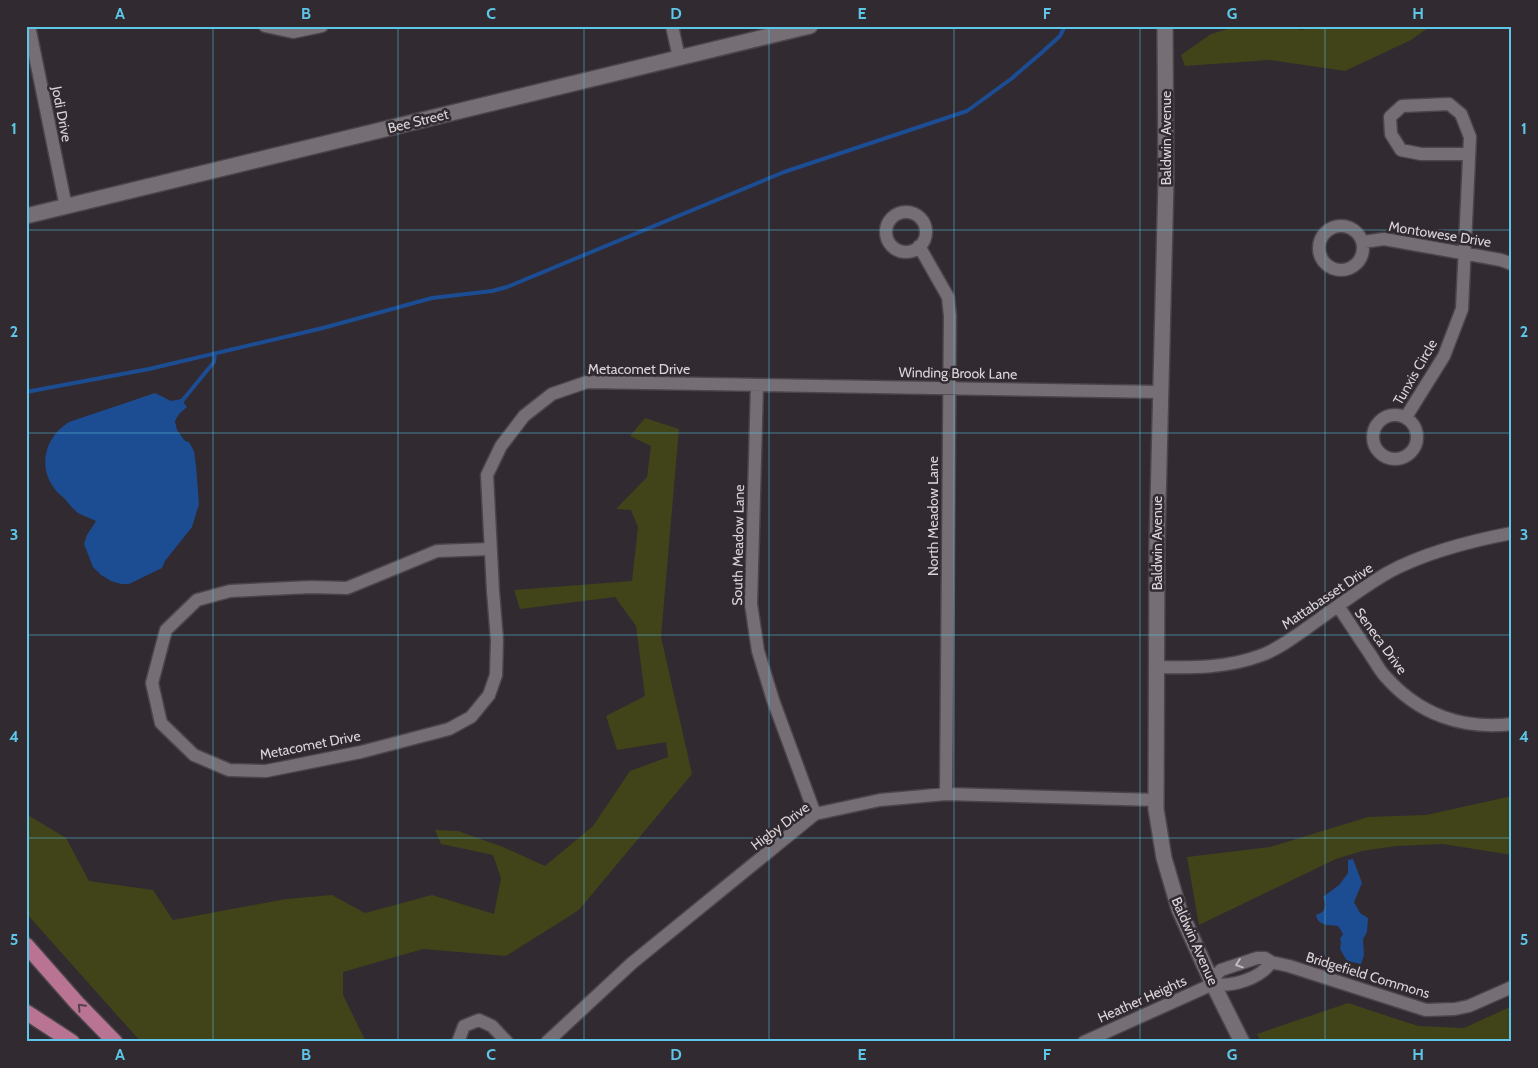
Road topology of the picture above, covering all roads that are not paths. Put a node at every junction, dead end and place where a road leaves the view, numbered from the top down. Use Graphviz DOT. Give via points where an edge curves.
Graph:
graph roads {
  1 [pos="29,26"];
  2 [pos="265,26"];
  3 [pos="322,26"];
  4 [pos="672,26"];
  5 [pos="810,26"];
  6 [pos="1166,26"];
  7 [pos="679,58"];
  8 [pos="1469,154"];
  9 [pos="66,207"];
  10 [pos="26,216"];
  11 [pos="1363,242"];
  12 [pos="919,246"];
  13 [pos="1466,253"];
  14 [pos="1512,264"];
  15 [pos="757,385"];
  16 [pos="950,388"];
  17 [pos="1160,392"];
  18 [pos="1406,417"];
  19 [pos="1512,524"];
  20 [pos="1512,533"];
  21 [pos="490,549"];
  22 [pos="1338,606"];
  23 [pos="1157,668"];
  24 [pos="1512,724"];
  25 [pos="946,794"];
  26 [pos="1156,800"];
  27 [pos="815,814"];
  28 [pos="26,945"];
  29 [pos="1272,962"];
  30 [pos="1213,984"];
  31 [pos="1512,987"];
  32 [pos="26,1012"];
  33 [pos="72,1042"];
  34 [pos="115,1042"];
  35 [pos="458,1042"];
  36 [pos="507,1042"];
  37 [pos="547,1042"];
  38 [pos="1084,1042"];
  39 [pos="1242,1042"];
  1 -- 9 [label="street, Jodi Drive"];
  2 -- 3 [label="street" via="293,32"];
  4 -- 7 [label="street"];
  5 -- 7 [label="street, Bee Street"];
  6 -- 17 [label="street, Baldwin Avenue" via="1166,180"];
  7 -- 9 [label="street, Bee Street"];
  8 -- 8 [label="street, Tunxis Circle" via="1470,137 1461,114 1449,104 1402,106 1390,117 1390,134 1401,150 1421,154"];
  8 -- 13 [label="street, Tunxis Circle"];
  9 -- 10 [label="street, Bee Street"];
  11 -- 13 [label="street, Montowese Drive" via="1384,239"];
  12 -- 16 [label="street, North Meadow Lane" via="948,297"];
  13 -- 14 [label="street, Montowese Drive"];
  13 -- 18 [label="street, Tunxis Circle" via="1462,309 1444,356"];
  15 -- 16 [label="street, Winding Brook Lane"];
  15 -- 21 [label="street, Metacomet Drive" via="587,382 552,394 524,416 501,446 487,475"];
  15 -- 27 [label="street, South Meadow Lane" via="751,604 758,651"];
  16 -- 17 [label="street, Winding Brook Lane"];
  16 -- 25 [label="street, North Meadow Lane"];
  17 -- 23 [label="street, Baldwin Avenue"];
  19 -- 20 [label="street"];
  20 -- 22 [label="street, Mattabasset Drive" via="1425,556 1389,572"];
  21 -- 21 [label="street, Metacomet Drive" via="497,640 496,675 489,695 471,717 449,729 361,752 266,771 229,770 194,755 162,723 152,683 166,630 197,600 230,591 347,588 437,551"];
  22 -- 23 [label="street, Mattabasset Drive" via="1286,643 1263,655 1207,668"];
  22 -- 24 [label="street, Seneca Drive" via="1384,675 1425,710 1474,725"];
  23 -- 26 [label="street, Baldwin Avenue"];
  25 -- 26 [label="street, Higby Drive"];
  25 -- 27 [label="street, Higby Drive" via="880,800"];
  26 -- 30 [label="street, Baldwin Avenue" via="1160,840 1173,892"];
  27 -- 37 [label="street, Higby Drive" via="632,963"];
  34 -- 28 [label="highway, one-way"];
  29 -- 30 [label="street" via="1264,971 1235,985"];
  29 -- 30 [label="street, Bridgefield Commons, one-way" via="1257,958 1222,970"];
  29 -- 31 [label="street, Bridgefield Commons" via="1426,1010 1469,1006"];
  30 -- 38 [label="street, Heather Heights"];
  30 -- 39 [label="street, Baldwin Avenue"];
  32 -- 33 [label="highway"];
  35 -- 36 [label="street" via="464,1026 479,1020 492,1026"];
}
